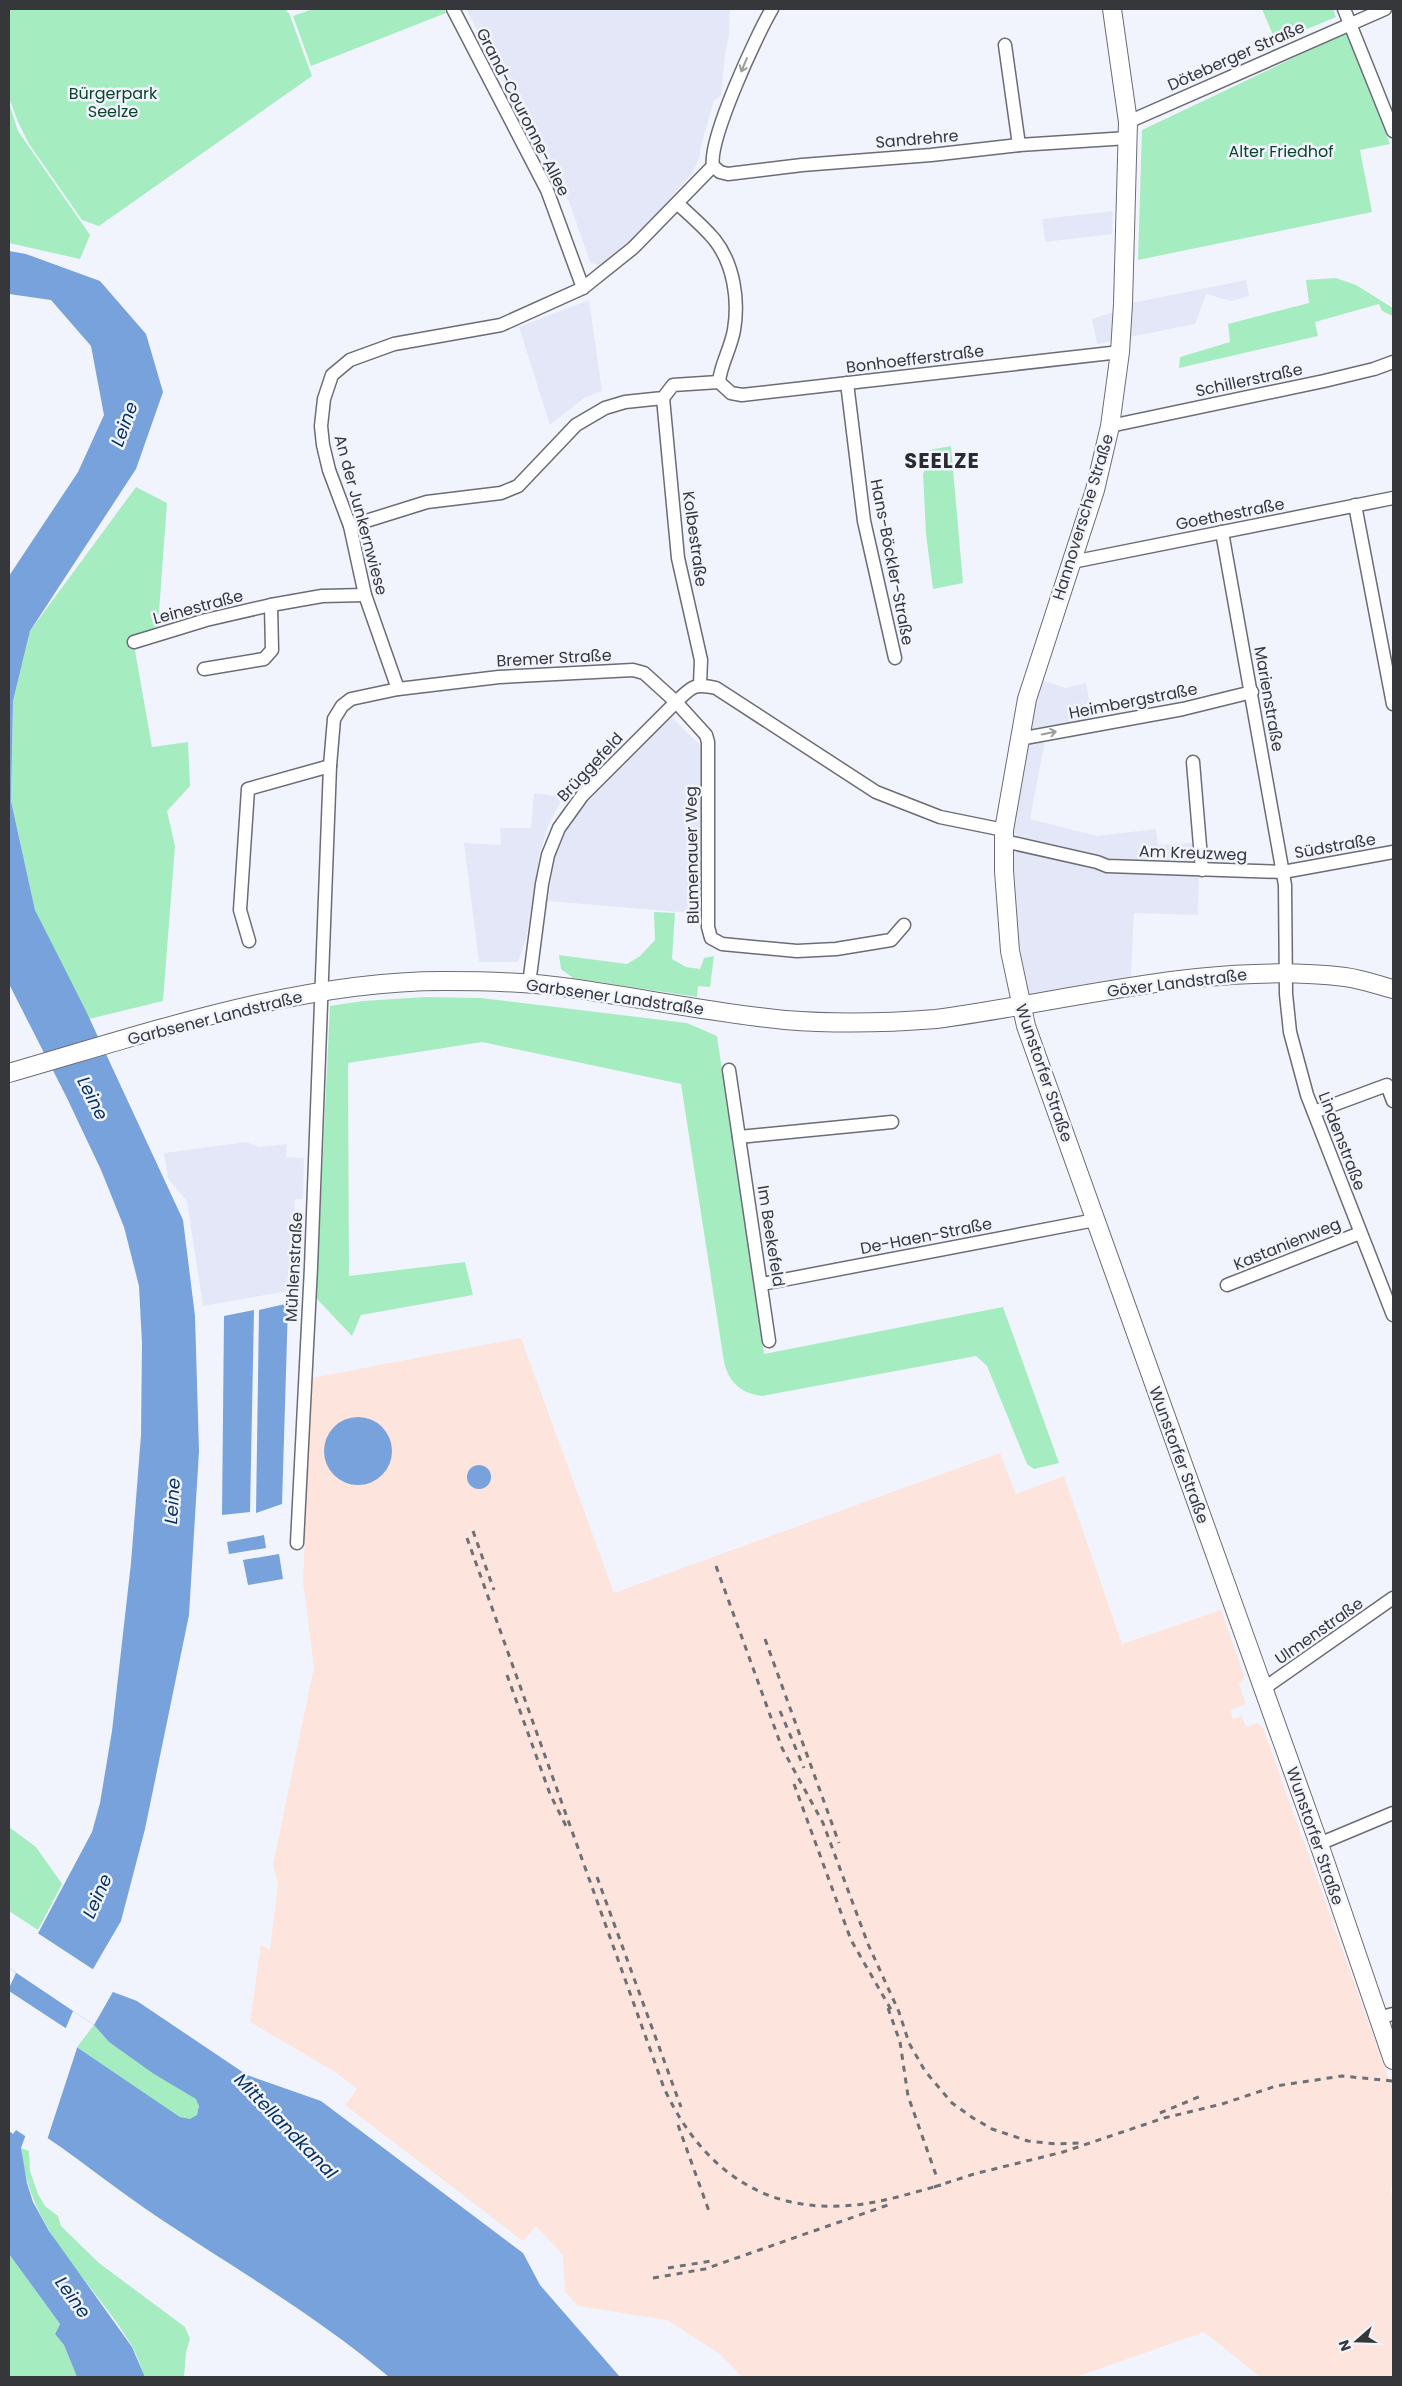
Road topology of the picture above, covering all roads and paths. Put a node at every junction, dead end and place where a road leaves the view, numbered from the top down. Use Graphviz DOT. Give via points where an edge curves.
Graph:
graph roads {
  1 [pos="453,9"];
  2 [pos="772,9"];
  3 [pos="1112,9"];
  4 [pos="1344,9"];
  5 [pos="1385,9"];
  6 [pos="1350,24"];
  7 [pos="1005,45"];
  8 [pos="1128,130"];
  9 [pos="1393,130"];
  10 [pos="1019,144"];
  11 [pos="713,166"];
  12 [pos="678,204"];
  13 [pos="583,288"];
  14 [pos="1120,352"];
  15 [pos="1393,362"];
  16 [pos="719,382"];
  17 [pos="848,384"];
  18 [pos="663,398"];
  19 [pos="1110,426"];
  20 [pos="1393,498"];
  21 [pos="1355,505"];
  22 [pos="350,526"];
  23 [pos="1222,532"];
  24 [pos="1072,562"];
  25 [pos="365,595"];
  26 [pos="272,605"];
  27 [pos="134,642"];
  28 [pos="895,658"];
  29 [pos="204,669"];
  30 [pos="700,684"];
  31 [pos="398,688"];
  32 [pos="1252,692"];
  33 [pos="676,702"];
  34 [pos="1393,704"];
  35 [pos="1019,739"];
  36 [pos="1192,762"];
  37 [pos="330,766"];
  38 [pos="1004,836"];
  39 [pos="1393,852"];
  40 [pos="1202,870"];
  41 [pos="1283,872"];
  42 [pos="904,925"];
  43 [pos="249,941"];
  44 [pos="1286,972"];
  45 [pos="528,984"];
  46 [pos="1393,989"];
  47 [pos="323,991"];
  48 [pos="1021,1006"];
  49 [pos="729,1070"];
  50 [pos="9,1073"];
  51 [pos="1393,1101"];
  52 [pos="1314,1112"];
  53 [pos="892,1122"];
  54 [pos="739,1137"];
  55 [pos="1096,1220"];
  56 [pos="1360,1233"];
  57 [pos="762,1284"];
  58 [pos="1227,1286"];
  59 [pos="1393,1315"];
  60 [pos="769,1341"];
  61 [pos="296,1543"];
  62 [pos="1393,1598"];
  63 [pos="1263,1690"];
  64 [pos="1393,1813"];
  65 [pos="1319,1844"];
  66 [pos="1386,2016"];
  67 [pos="1393,2060"];
  1 -- 13 [label="street, Grand-Couronne-Allee" via="547,190"];
  2 -- 11 [label="street, one-way" via="732,96 715,146"];
  3 -- 8 [label="street, Hannoversche Straße"];
  4 -- 6 [label="street"];
  5 -- 6 [label="street, Döteberger Straße"];
  6 -- 8 [label="street, Döteberger Straße"];
  6 -- 9 [label="street"];
  7 -- 10 [label="street"];
  8 -- 10 [label="street, Sandrehre"];
  8 -- 14 [label="street, Hannoversche Straße"];
  10 -- 11 [label="street, Sandrehre" via="728,174"];
  11 -- 12 [label="street, An der Junkernwiese"];
  12 -- 13 [label="street, An der Junkernwiese" via="633,248"];
  12 -- 16 [label="street" via="714,239 730,268 734,284 735,317 728,356 719,374"];
  13 -- 22 [label="street, An der Junkernwiese" via="501,325 394,344 350,360 332,374 324,399 321,426 329,470"];
  14 -- 17 [label="street, Bonhoefferstraße"];
  14 -- 19 [label="street, Hannoversche Straße"];
  15 -- 19 [label="street, Schillerstraße" via="1374,370"];
  16 -- 17 [label="street, Bonhoefferstraße" via="730,393 742,395"];
  16 -- 18 [label="street" via="673,384"];
  17 -- 28 [label="street, Hans-Böckler-Straße" via="864,521"];
  18 -- 22 [label="street" via="625,402 606,408 576,425 518,486 501,493 427,502"];
  18 -- 30 [label="street, Kolbestraße" via="678,558 701,660"];
  19 -- 24 [label="street, Hannoversche Straße" via="1097,482"];
  20 -- 21 [label="street, Goethestraße"];
  21 -- 23 [label="street, Goethestraße"];
  21 -- 34 [label="street"];
  22 -- 25 [label="street, An der Junkernwiese"];
  23 -- 24 [label="street, Goethestraße"];
  23 -- 32 [label="street, Marienstraße"];
  24 -- 35 [label="street, Hannoversche Straße" via="1034,677"];
  25 -- 26 [label="street, Leinestraße" via="322,596"];
  25 -- 31 [label="street, An der Junkernwiese"];
  26 -- 27 [label="street, Leinestraße" via="206,620"];
  26 -- 29 [label="street" via="272,650 264,659"];
  30 -- 33 [label="street"];
  30 -- 38 [label="street" via="716,688 876,792 940,817"];
  31 -- 33 [label="street, Bremer Straße" via="499,677 634,670 644,673"];
  31 -- 37 [label="street, Bremer Straße" via="358,696 342,706 334,719"];
  35 -- 32 [label="street, Heimbergstraße, one-way" via="1184,709"];
  32 -- 41 [label="street, Marienstraße"];
  33 -- 42 [label="street, Blumenauer Weg" via="708,742 708,927 711,938 722,944 797,951 836,949 891,940"];
  33 -- 45 [label="street, Brüggefeld" via="582,796 559,828 548,855 542,884"];
  35 -- 38 [label="street, Hannoversche Straße"];
  36 -- 40 [label="street"];
  37 -- 43 [label="street" via="248,789 240,910"];
  37 -- 47 [label="street, Bremer Straße"];
  38 -- 40 [label="street, Am Kreuzweg" via="1107,866"];
  38 -- 48 [label="street, Wunstorfer Straße" via="1010,952"];
  39 -- 41 [label="street, Südstraße"];
  40 -- 41 [label="street, Am Kreuzweg"];
  41 -- 44 [label="street"];
  44 -- 46 [label="street, Göxer Landstraße" via="1347,977"];
  44 -- 48 [label="street, Göxer Landstraße" via="1190,978"];
  44 -- 52 [label="street, Lindenstraße" via="1290,1032"];
  45 -- 47 [label="street, Garbsener Landstraße" via="410,981"];
  45 -- 48 [label="street, Garbsener Landstraße" via="795,1020 895,1022"];
  47 -- 50 [label="street, Garbsener Landstraße" via="240,1009"];
  47 -- 61 [label="street, Mühlenstraße"];
  48 -- 55 [label="street, Wunstorfer Straße"];
  49 -- 54 [label="street, Im Beekefeld"];
  51 -- 52 [label="street" via="1387,1085"];
  52 -- 56 [label="street, Lindenstraße"];
  53 -- 54 [label="street"];
  54 -- 57 [label="street, Im Beekefeld"];
  55 -- 57 [label="street, De-Haen-Straße"];
  55 -- 63 [label="street, Wunstorfer Straße"];
  56 -- 58 [label="street, Kastanienweg"];
  56 -- 59 [label="street, Lindenstraße"];
  57 -- 60 [label="street, Im Beekefeld"];
  62 -- 63 [label="street, Ulmenstraße"];
  63 -- 65 [label="street, Wunstorfer Straße"];
  64 -- 65 [label="street"];
  65 -- 66 [label="street, Wunstorfer Straße"];
  66 -- 67 [label="street, Wunstorfer Straße"];
}
